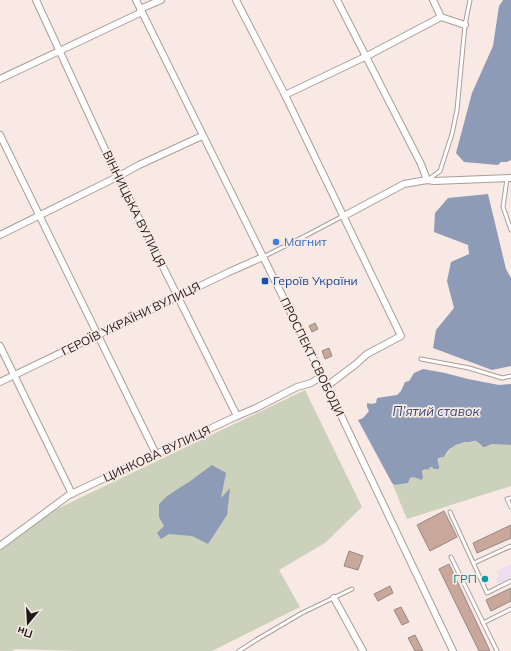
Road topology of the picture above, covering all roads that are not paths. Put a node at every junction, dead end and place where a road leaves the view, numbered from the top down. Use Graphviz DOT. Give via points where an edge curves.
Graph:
graph roads {
  1 [pos="36,0"];
  2 [pos="136,0"];
  3 [pos="161,0"];
  4 [pos="236,0"];
  5 [pos="338,0"];
  6 [pos="433,0"];
  7 [pos="470,0"];
  8 [pos="141,10"];
  9 [pos="441,18"];
  10 [pos="465,24"];
  11 [pos="59,52"];
  12 [pos="367,56"];
  13 [pos="0,79"];
  14 [pos="285,95"];
  15 [pos="0,135"];
  16 [pos="202,136"];
  17 [pos="119,176"];
  18 [pos="509,179"];
  19 [pos="427,180"];
  20 [pos="39,215"];
  21 [pos="344,216"];
  22 [pos="511,230"];
  23 [pos="0,235"];
  24 [pos="263,257"];
  25 [pos="178,296"];
  26 [pos="98,335"];
  27 [pos="0,346"];
  28 [pos="421,359"];
  29 [pos="14,375"];
  30 [pos="322,376"];
  31 [pos="511,376"];
  32 [pos="0,382"];
  33 [pos="327,386"];
  34 [pos="237,416"];
  35 [pos="156,454"];
  36 [pos="72,494"];
  37 [pos="511,498"];
  38 [pos="511,507"];
  39 [pos="450,512"];
  40 [pos="0,545"];
  41 [pos="511,546"];
  42 [pos="451,557"];
  43 [pos="474,563"];
  44 [pos="511,581"];
  45 [pos="352,589"];
  46 [pos="334,598"];
  47 [pos="511,609"];
  48 [pos="483,623"];
  49 [pos="239,651"];
  50 [pos="363,651"];
  51 [pos="453,651"];
  52 [pos="497,651"];
  1 -- 11 [label="street, ВІННИЦЬКА ВУЛИЦЯ"];
  2 -- 8 [label="street, ПРОСПЕКТ СВОБОДИ"];
  3 -- 8 [label="street"];
  4 -- 14 [label="street"];
  5 -- 12 [label="street"];
  6 -- 9 [label="street"];
  7 -- 10 [label="lane"];
  8 -- 11 [label="street"];
  8 -- 16 [label="street, ПРОСПЕКТ СВОБОДИ"];
  9 -- 10 [label="street"];
  9 -- 12 [label="street"];
  10 -- 19 [label="lane" via="457,110 452,134 440,171"];
  11 -- 13 [label="street"];
  11 -- 17 [label="street, ВІННИЦЬКА ВУЛИЦЯ"];
  12 -- 14 [label="street"];
  12 -- 19 [label="street"];
  14 -- 21 [label="street"];
  15 -- 20 [label="street"];
  16 -- 17 [label="street"];
  16 -- 24 [label="street, ПРОСПЕКТ СВОБОДИ"];
  17 -- 20 [label="street"];
  17 -- 25 [label="street, ВІННИЦЬКА ВУЛИЦЯ"];
  18 -- 19 [label="street"];
  18 -- 22 [label="lane" via="503,207"];
  19 -- 21 [label="street" via="404,184"];
  20 -- 23 [label="street"];
  20 -- 26 [label="street"];
  21 -- 24 [label="lane"];
  21 -- 33 [label="street" via="401,336 367,354"];
  24 -- 25 [label="street, ГЕРОЇВ УКРАЇНИ ВУЛИЦЯ"];
  24 -- 30 [label="street, ПРОСПЕКТ СВОБОДИ"];
  25 -- 26 [label="street, ГЕРОЇВ УКРАЇНИ ВУЛИЦЯ"];
  25 -- 34 [label="street, ВІННИЦЬКА ВУЛИЦЯ"];
  26 -- 29 [label="street, ГЕРОЇВ УКРАЇНИ ВУЛИЦЯ"];
  26 -- 35 [label="street"];
  27 -- 29 [label="street"];
  28 -- 31 [label="lane" via="469,368 502,378"];
  29 -- 32 [label="street, ГЕРОЇВ УКРАЇНИ ВУЛИЦЯ"];
  29 -- 36 [label="street"];
  30 -- 33 [label="street, ПРОСПЕКТ СВОБОДИ"];
  30 -- 34 [label="street, ЦИНКОВА ВУЛИЦЯ"];
  33 -- 51 [label="street, ПРОСПЕКТ СВОБОДИ"];
  34 -- 35 [label="street, ЦИНКОВА ВУЛИЦЯ"];
  35 -- 36 [label="street, ЦИНКОВА ВУЛИЦЯ"];
  36 -- 40 [label="street, ЦИНКОВА ВУЛИЦЯ"];
  37 -- 38 [label="lane" via="507,499"];
  39 -- 43 [label="lane"];
  41 -- 43 [label="lane"];
  42 -- 48 [label="lane"];
  43 -- 44 [label="lane" via="487,592"];
  45 -- 46 [label="lane"];
  46 -- 49 [label="lane" via="302,613"];
  46 -- 50 [label="street"];
  47 -- 48 [label="lane"];
  48 -- 52 [label="lane"];
}
